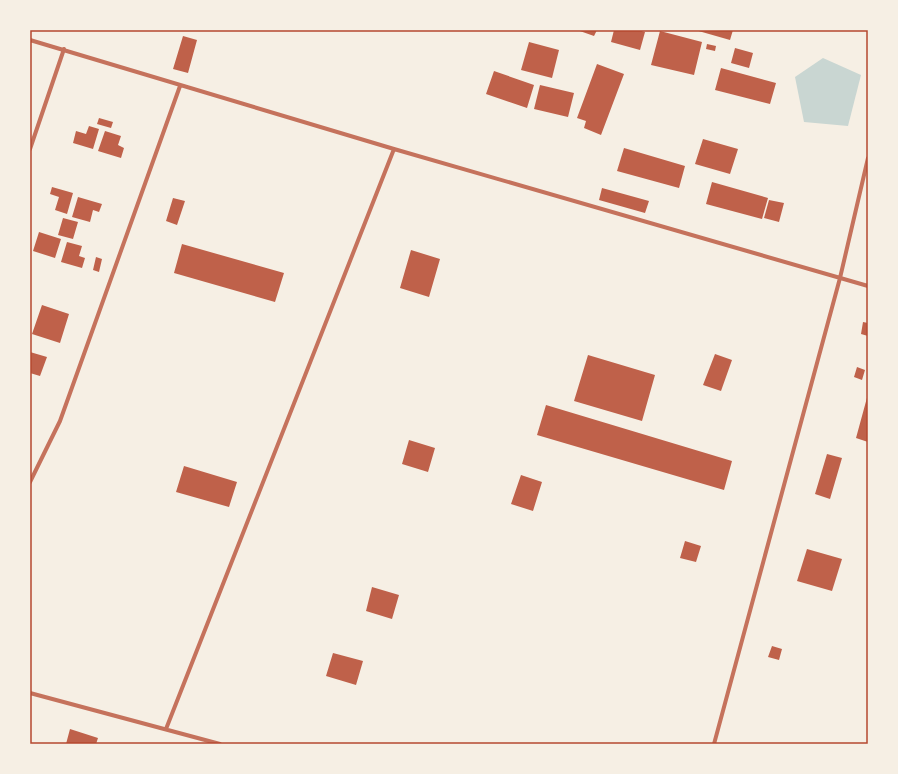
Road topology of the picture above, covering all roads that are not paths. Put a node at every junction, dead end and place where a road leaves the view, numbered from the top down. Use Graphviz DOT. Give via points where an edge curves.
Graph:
graph roads {
  1 [pos="30,40"];
  2 [pos="64,49"];
  3 [pos="180,86"];
  4 [pos="30,149"];
  5 [pos="394,149"];
  6 [pos="868,158"];
  7 [pos="840,278"];
  8 [pos="868,286"];
  9 [pos="30,482"];
  10 [pos="30,693"];
  11 [pos="166,729"];
  12 [pos="220,744"];
  13 [pos="714,744"];
  1 -- 2 [label="street"];
  2 -- 3 [label="street"];
  2 -- 4 [label="street"];
  3 -- 5 [label="street"];
  3 -- 9 [label="street" via="60,421"];
  5 -- 7 [label="street"];
  5 -- 11 [label="street"];
  6 -- 7 [label="street"];
  7 -- 8 [label="street"];
  7 -- 13 [label="street"];
  10 -- 11 [label="street"];
  11 -- 12 [label="street"];
}
